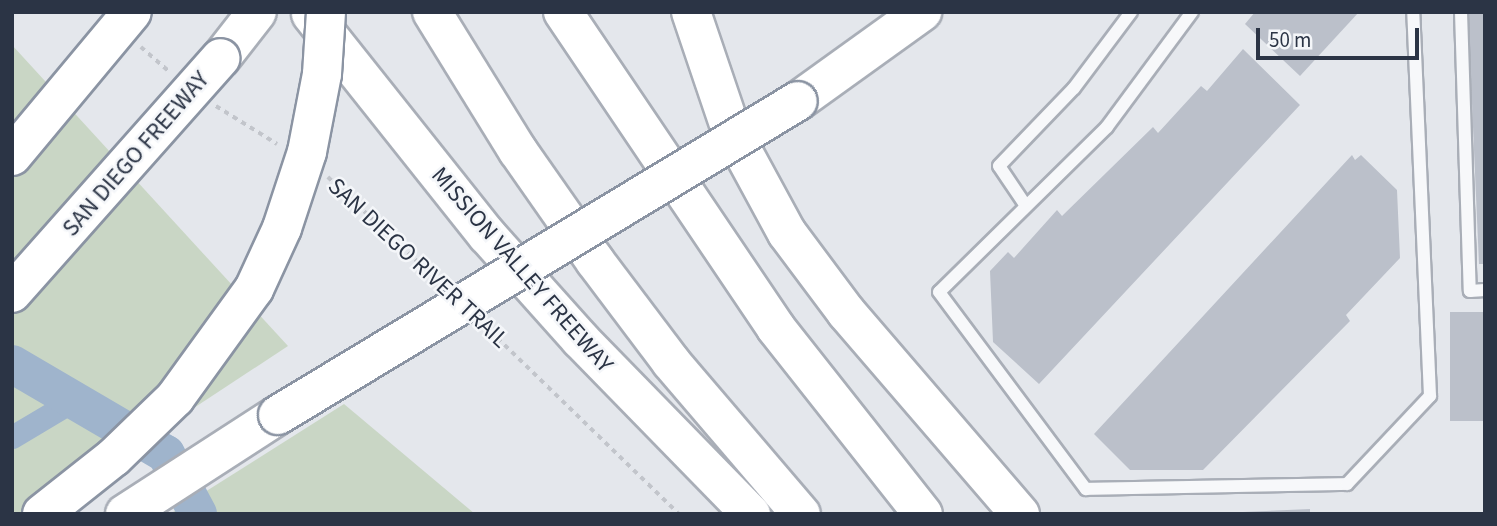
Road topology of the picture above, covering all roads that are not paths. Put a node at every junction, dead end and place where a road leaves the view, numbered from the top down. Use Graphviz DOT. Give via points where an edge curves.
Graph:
graph roads {
  1 [pos="257,12"];
  2 [pos="432,12"];
  3 [pos="563,12"];
  4 [pos="691,12"];
  5 [pos="922,12"];
  6 [pos="1131,12"];
  7 [pos="1192,12"];
  8 [pos="1413,12"];
  9 [pos="1461,12"];
  10 [pos="321,21"];
  11 [pos="135,28"];
  12 [pos="12,156"];
  13 [pos="1026,206"];
  14 [pos="1485,290"];
  15 [pos="12,293"];
  16 [pos="42,514"];
  17 [pos="125,514"];
  18 [pos="751,514"];
  19 [pos="801,514"];
  20 [pos="923,514"];
  21 [pos="1020,514"];
  1 -- 15 [label="highway, SAN DIEGO FREEWAY, bridge"];
  2 -- 19 [label="highway" via="517,151 595,261 671,362"];
  3 -- 20 [label="highway" via="776,328"];
  4 -- 21 [label="highway" via="731,130 787,233 846,312"];
  5 -- 17 [label="highway, bridge" via="858,62 797,101 278,415"];
  6 -- 13 [label="lane" via="1074,88 999,166"];
  7 -- 13 [label="lane" via="1107,127"];
  8 -- 13 [label="lane" via="1430,396 1347,484 1086,489 939,292"];
  9 -- 14 [label="lane" via="1470,291"];
  10 -- 16 [label="highway, bridge" via="323,74 307,152 282,228 254,289 204,363 166,407"];
  10 -- 18 [label="highway, MISSION VALLEY FREEWAY" via="496,245 580,339"];
  11 -- 12 [label="highway, bridge"];
}
